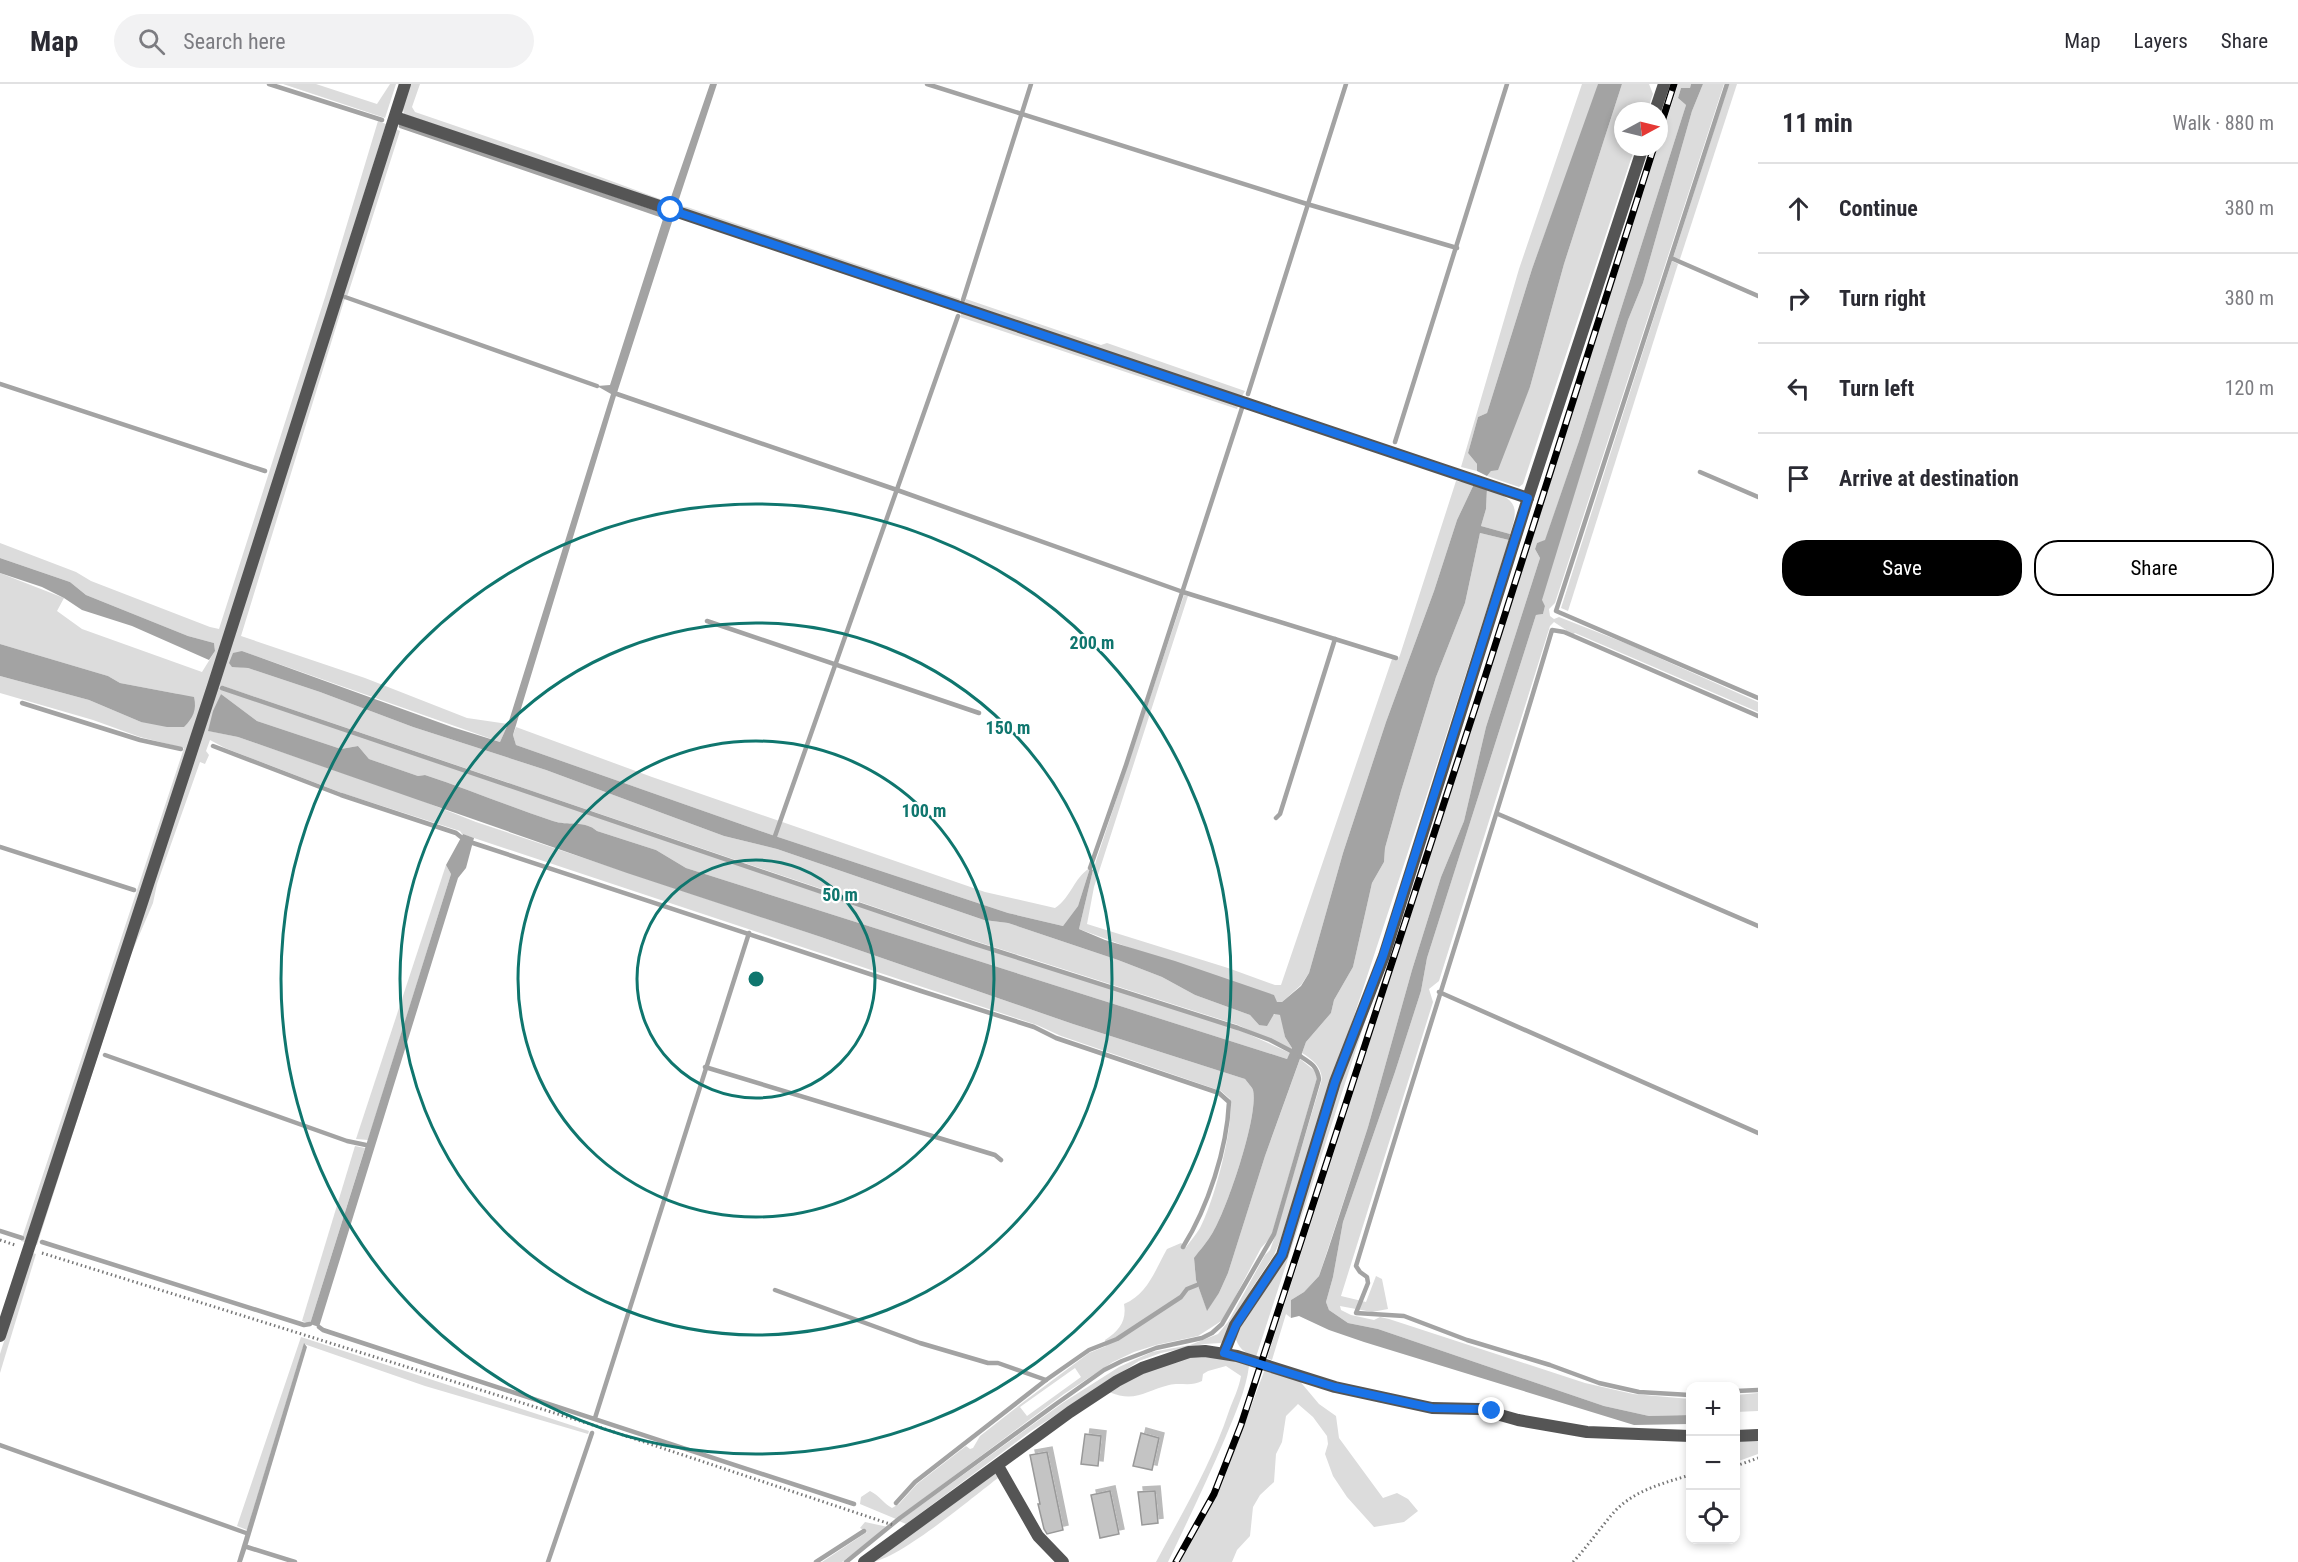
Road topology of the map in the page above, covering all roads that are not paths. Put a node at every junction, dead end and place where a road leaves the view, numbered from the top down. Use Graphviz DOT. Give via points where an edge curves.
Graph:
graph roads {
  1 [pos="405,84"];
  2 [pos="1664,84"];
  3 [pos="1658,102"];
  4 [pos="395,117"];
  5 [pos="1640,156"];
  6 [pos="1528,498"];
  7 [pos="0,1336"];
  8 [pos="1224,1353"];
  9 [pos="1758,1435"];
  10 [pos="1686,1436"];
  11 [pos="1740,1436"];
  12 [pos="998,1466"];
  13 [pos="864,1562"];
  14 [pos="1063,1562"];
  1 -- 4 [label="street"];
  2 -- 3 [label="street"];
  4 -- 6 [label="street"];
  4 -- 7 [label="street"];
  5 -- 6 [label="street"];
  6 -- 8 [label="street" via="1383,956 1335,1082 1282,1255 1236,1325"];
  8 -- 10 [label="street" via="1335,1387 1432,1408 1479,1409 1587,1431"];
  8 -- 12 [label="street" via="1189,1352 1142,1368 1070,1412"];
  9 -- 11 [label="street"];
  12 -- 13 [label="street"];
  12 -- 14 [label="street" via="1038,1536"];
}
